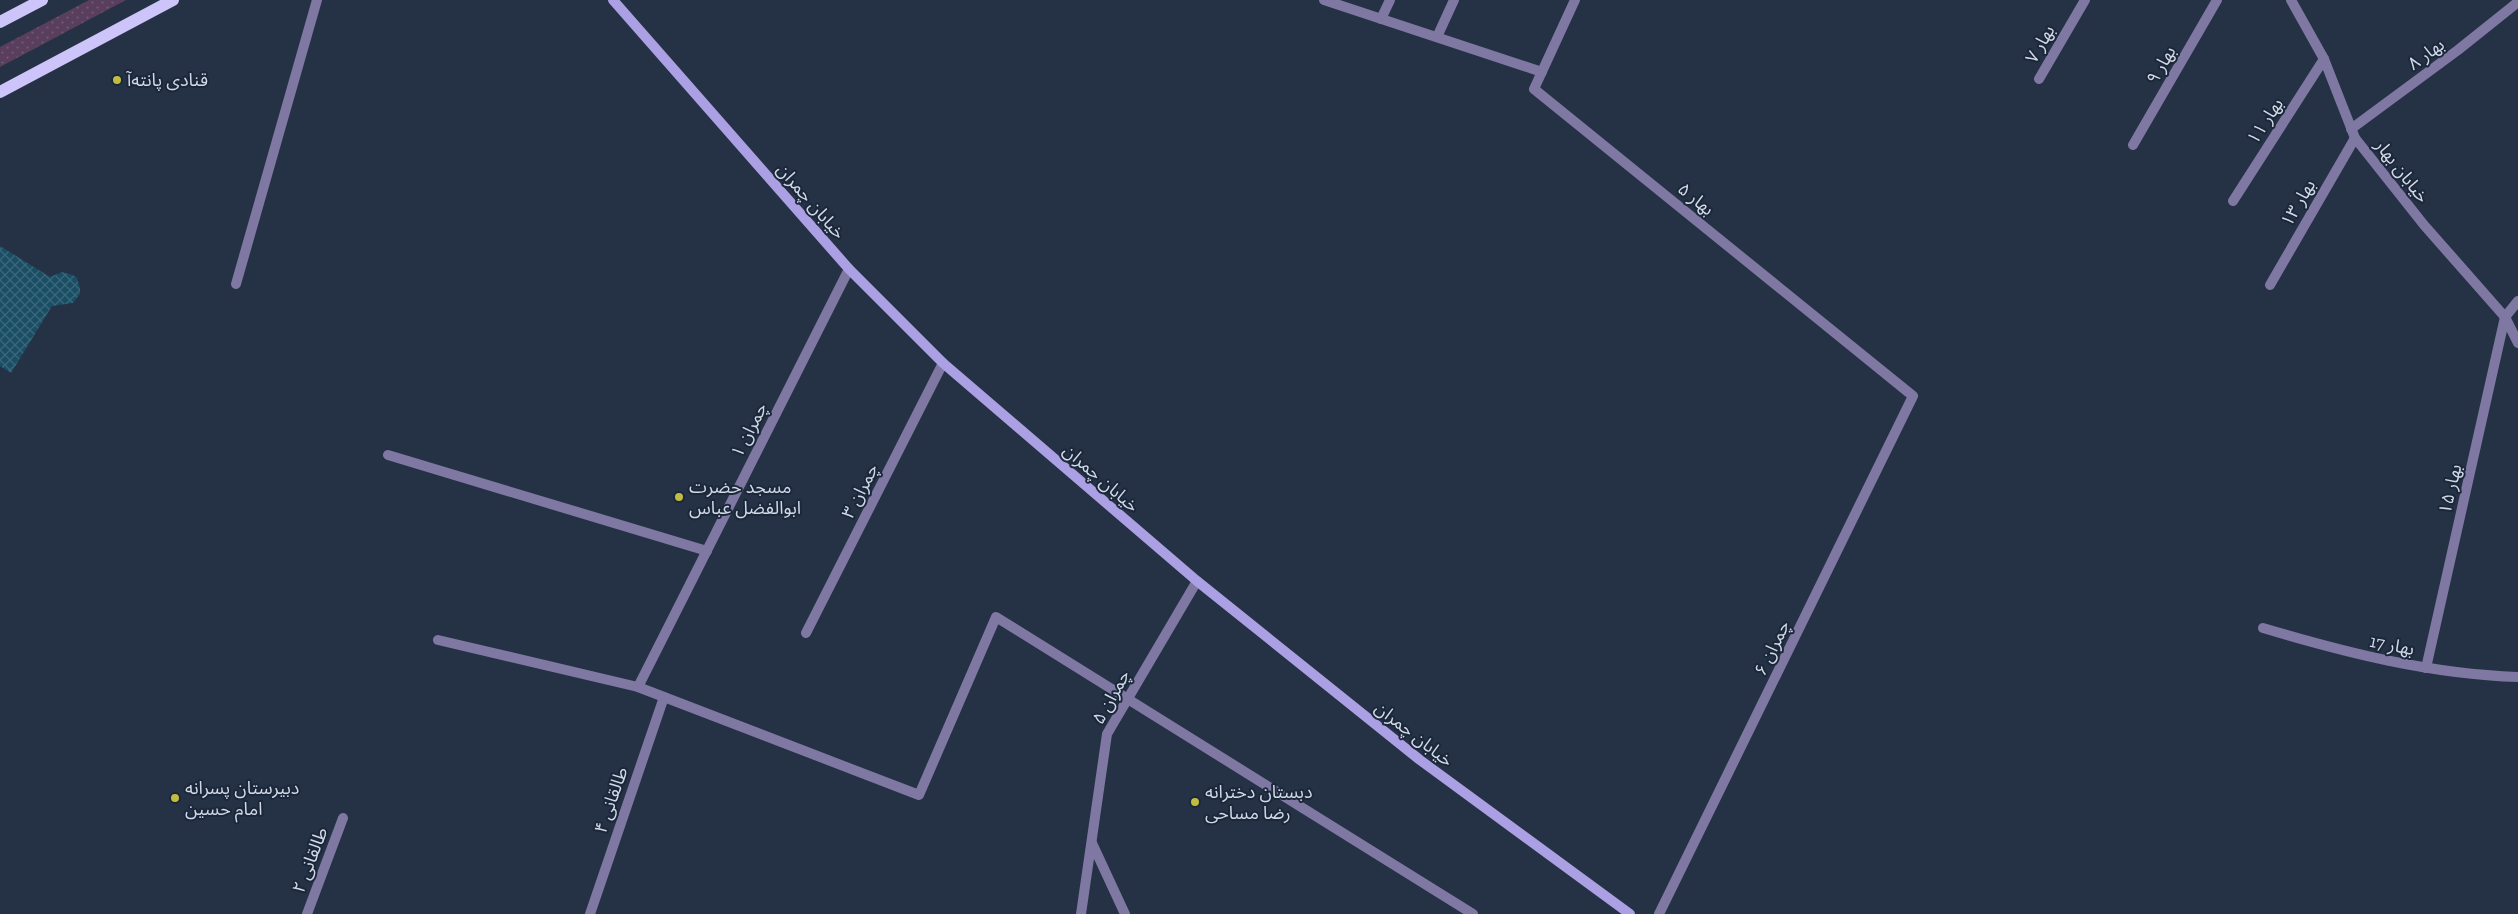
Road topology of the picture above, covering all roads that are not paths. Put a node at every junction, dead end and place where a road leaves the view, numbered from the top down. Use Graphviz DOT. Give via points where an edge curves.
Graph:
graph roads {
  1 [pos="173,0"];
  2 [pos="317,0"];
  3 [pos="613,0"];
  4 [pos="1324,0"];
  5 [pos="1390,0"];
  6 [pos="1454,0"];
  7 [pos="1575,0"];
  8 [pos="2085,0"];
  9 [pos="2217,0"];
  10 [pos="2291,0"];
  11 [pos="38,1"];
  12 [pos="2518,2"];
  13 [pos="1381,19"];
  14 [pos="0,22"];
  15 [pos="1437,37"];
  16 [pos="2324,59"];
  17 [pos="1542,72"];
  18 [pos="2039,79"];
  19 [pos="0,92"];
  20 [pos="2353,133"];
  21 [pos="2133,145"];
  22 [pos="2233,201"];
  23 [pos="849,269"];
  24 [pos="236,284"];
  25 [pos="2270,285"];
  26 [pos="2518,301"];
  27 [pos="2505,317"];
  28 [pos="2518,343"];
  29 [pos="943,363"];
  30 [pos="1913,396"];
  31 [pos="388,455"];
  32 [pos="707,551"];
  33 [pos="1197,581"];
  34 [pos="2263,628"];
  35 [pos="806,633"];
  36 [pos="438,640"];
  37 [pos="2426,668"];
  38 [pos="2518,677"];
  39 [pos="638,687"];
  40 [pos="664,697"];
  41 [pos="1128,699"];
  42 [pos="344,818"];
  43 [pos="1092,842"];
  44 [pos="307,914"];
  45 [pos="590,914"];
  46 [pos="1081,914"];
  47 [pos="1125,914"];
  48 [pos="1474,914"];
  49 [pos="1630,914"];
  50 [pos="1659,914"];
  1 -- 19 [label="main road"];
  2 -- 24 [label="street"];
  3 -- 23 [label="main road, خیابان چمران"];
  4 -- 13 [label="street"];
  5 -- 13 [label="street"];
  6 -- 15 [label="street"];
  7 -- 17 [label="street, بهار ۵"];
  8 -- 18 [label="street, بهار ۷"];
  9 -- 21 [label="street, بهار ۹"];
  10 -- 16 [label="street, خیابان بهار"];
  11 -- 14 [label="main road"];
  12 -- 20 [label="street, بهار ۸"];
  13 -- 15 [label="street"];
  15 -- 17 [label="street"];
  16 -- 20 [label="street, خیابان بهار"];
  16 -- 22 [label="street, بهار ۱۱"];
  17 -- 30 [label="street, بهار ۵" via="1534,89"];
  20 -- 25 [label="street, بهار ۱۳"];
  20 -- 27 [label="street, خیابان بهار" via="2424,225"];
  23 -- 29 [label="main road, خیابان چمران"];
  23 -- 32 [label="street, چمران ۱"];
  26 -- 27 [label="street"];
  27 -- 28 [label="street, خیابان بهار"];
  27 -- 37 [label="street, بهار ۱۵"];
  29 -- 33 [label="main road, خیابان چمران"];
  29 -- 35 [label="street, چمران ۳"];
  30 -- 50 [label="street, چمران ۶"];
  31 -- 32 [label="street"];
  32 -- 39 [label="street, چمران ۱"];
  33 -- 41 [label="street, چمران ۵"];
  33 -- 49 [label="main road, خیابان چمران" via="1420,760"];
  34 -- 37 [label="street, بهار 17" via="2344,652"];
  36 -- 39 [label="street"];
  37 -- 38 [label="street, بهار 17"];
  39 -- 40 [label="street"];
  40 -- 41 [label="street" via="919,795 996,617"];
  40 -- 45 [label="street, طالقانی ۴"];
  41 -- 43 [label="street, چمران ۵" via="1107,734"];
  41 -- 48 [label="street"];
  42 -- 44 [label="street, طالقانی ۲"];
  43 -- 46 [label="street, چمران ۵"];
  43 -- 47 [label="street"];
}
